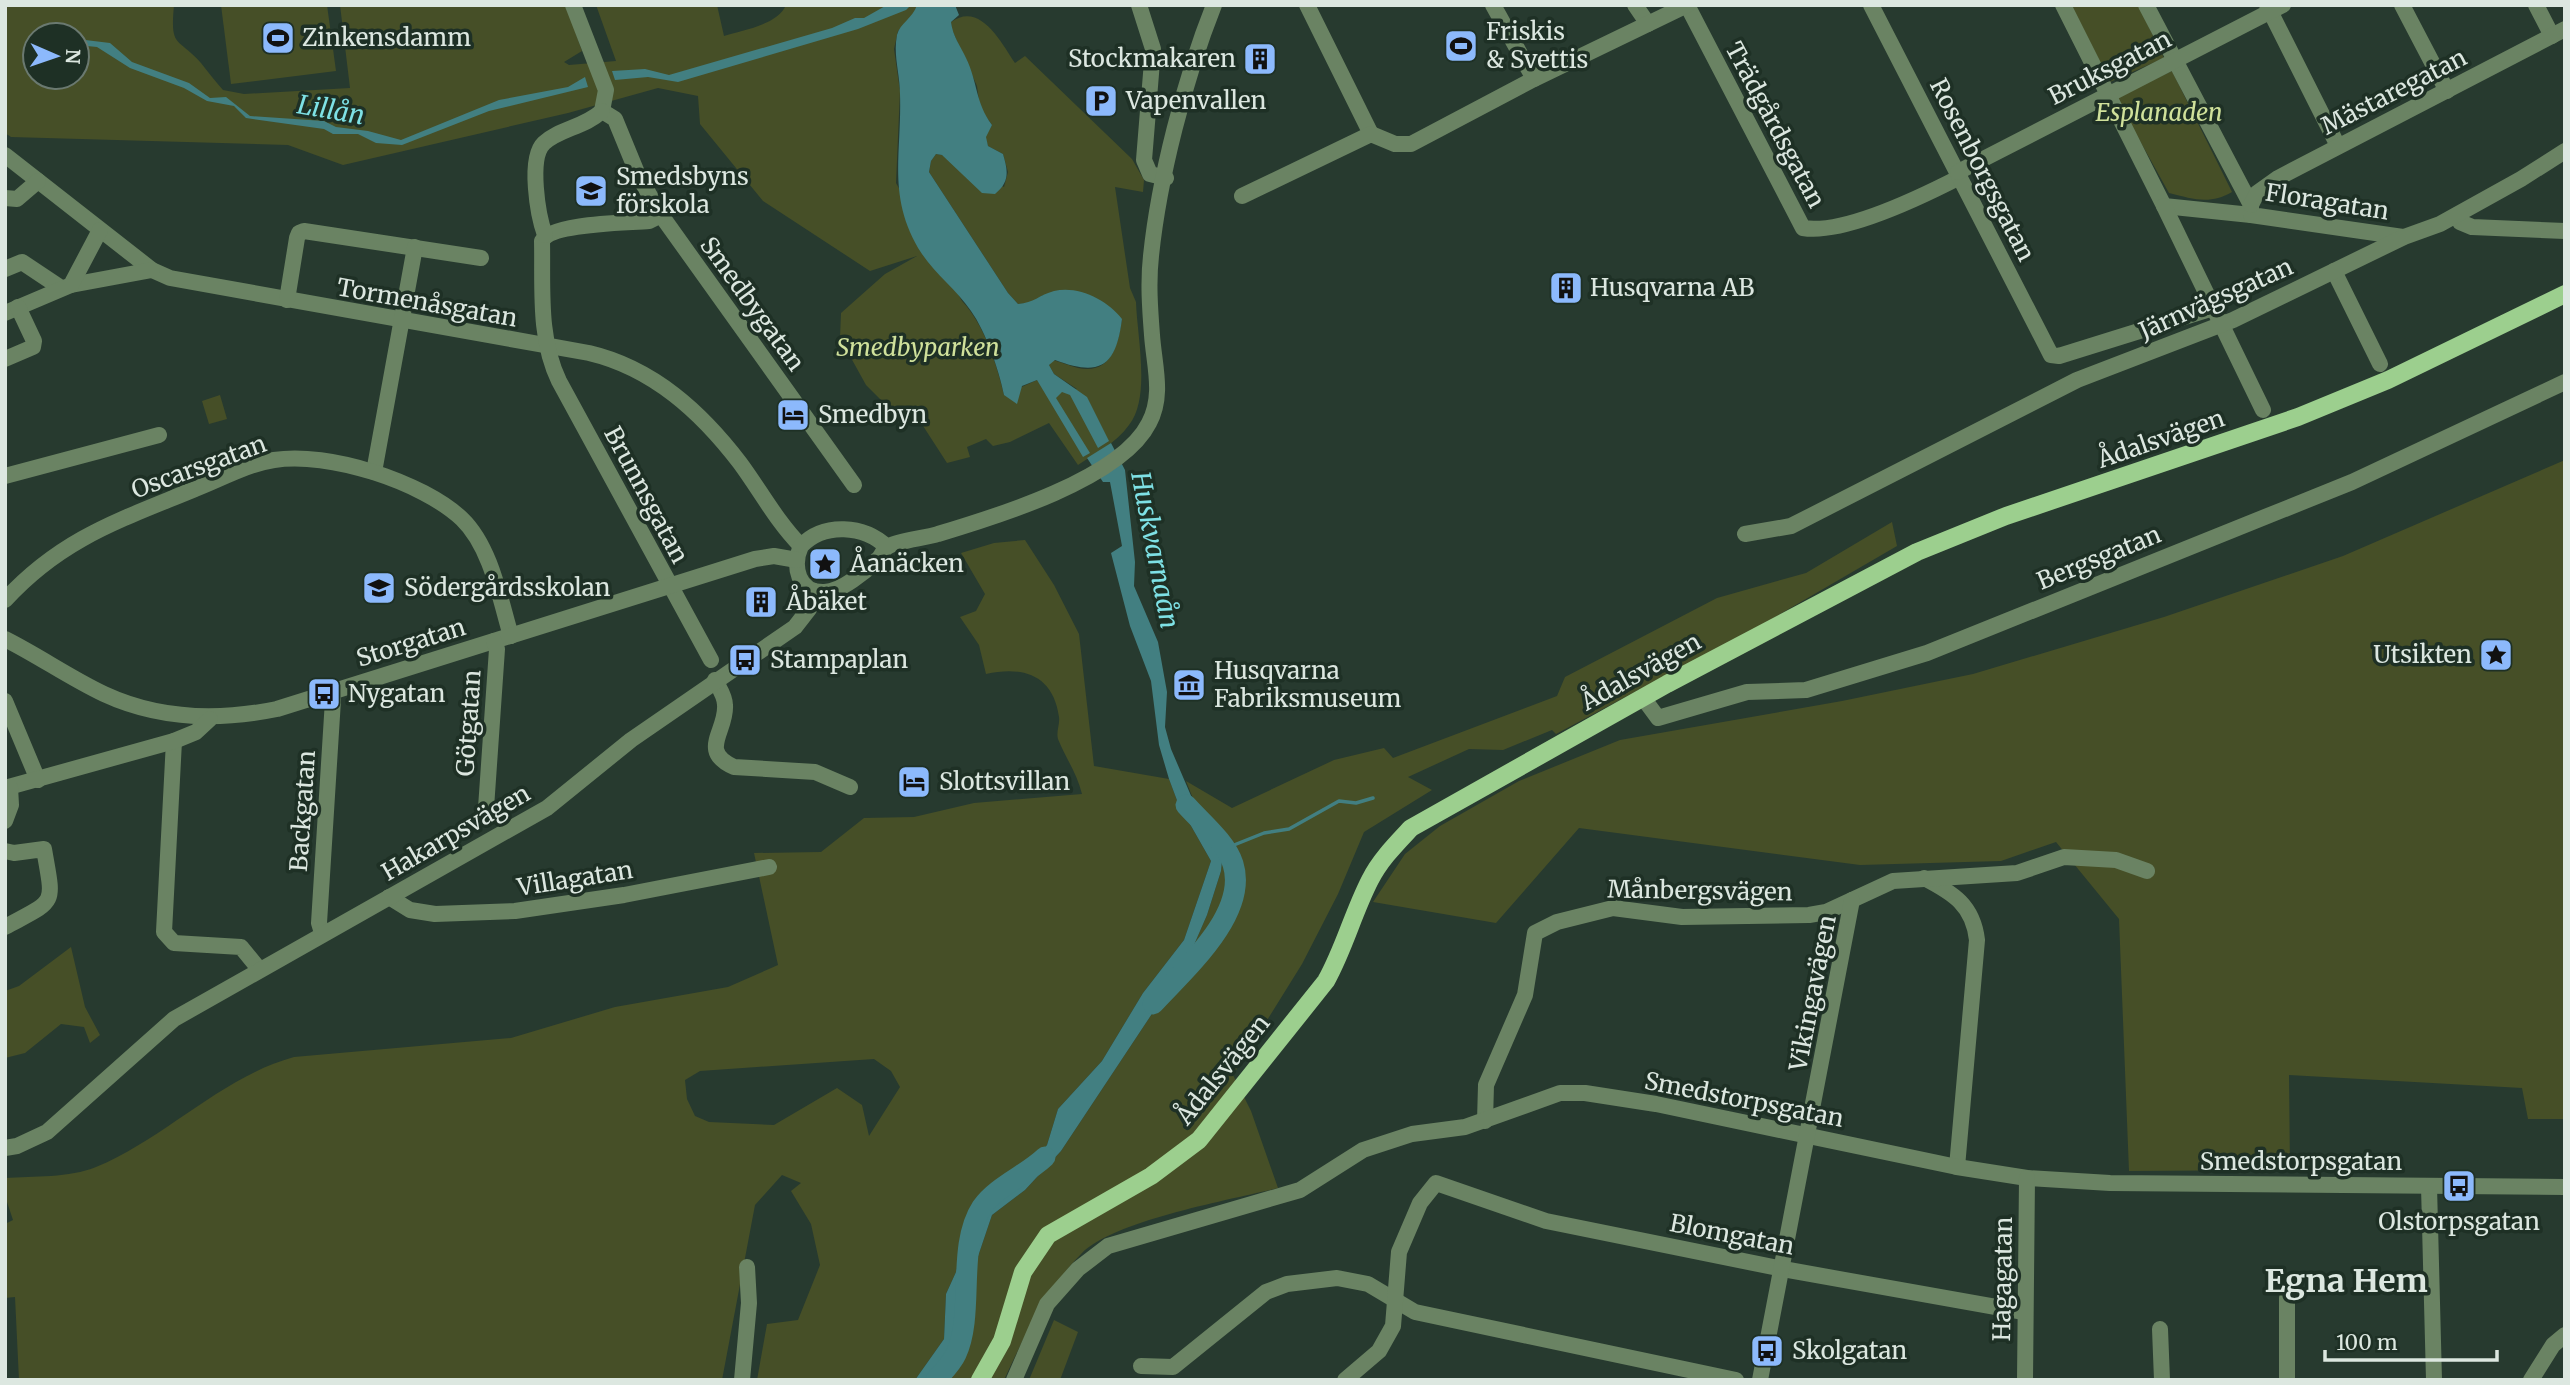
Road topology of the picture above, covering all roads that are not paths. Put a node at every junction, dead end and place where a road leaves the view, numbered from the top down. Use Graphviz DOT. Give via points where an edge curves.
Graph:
graph roads {
  1 [pos="573,5"];
  2 [pos="1139,5"];
  3 [pos="1214,5"];
  4 [pos="1307,5"];
  5 [pos="1493,5"];
  6 [pos="1635,5"];
  7 [pos="1871,5"];
  8 [pos="2063,5"];
  9 [pos="2146,5"];
  10 [pos="2402,5"];
  11 [pos="2536,5"];
  12 [pos="2274,7"];
  13 [pos="1669,10"];
  14 [pos="2558,32"];
  15 [pos="2174,61"];
  16 [pos="1534,79"];
  17 [pos="2447,91"];
  18 [pos="2108,95"];
  19 [pos="602,111"];
  20 [pos="1371,134"];
  21 [pos="2338,146"];
  22 [pos="2565,151"];
  23 [pos="5,155"];
  24 [pos="1959,174"];
  25 [pos="1166,178"];
  26 [pos="38,181"];
  27 [pos="1242,196"];
  28 [pos="5,198"];
  29 [pos="2164,206"];
  30 [pos="2251,210"];
  31 [pos="661,215"];
  32 [pos="2457,215"];
  33 [pos="100,230"];
  34 [pos="2565,230"];
  35 [pos="545,235"];
  36 [pos="2404,237"];
  37 [pos="414,248"];
  38 [pos="481,258"];
  39 [pos="5,269"];
  40 [pos="152,270"];
  41 [pos="2334,271"];
  42 [pos="66,287"];
  43 [pos="2565,293"];
  44 [pos="287,300"];
  45 [pos="2213,308"];
  46 [pos="12,310"];
  47 [pos="399,321"];
  48 [pos="2220,324"];
  49 [pos="548,348"];
  50 [pos="5,359"];
  51 [pos="2380,364"];
  52 [pos="2565,382"];
  53 [pos="2263,410"];
  54 [pos="159,435"];
  55 [pos="374,472"];
  56 [pos="5,476"];
  57 [pos="854,485"];
  58 [pos="1745,534"];
  59 [pos="887,547"];
  60 [pos="799,553"];
  61 [pos="669,587"];
  62 [pos="814,591"];
  63 [pos="5,600"];
  64 [pos="511,636"];
  65 [pos="5,639"];
  66 [pos="494,641"];
  67 [pos="711,660"];
  68 [pos="715,680"];
  69 [pos="331,692"];
  70 [pos="1644,699"];
  71 [pos="5,701"];
  72 [pos="210,719"];
  73 [pos="174,741"];
  74 [pos="38,780"];
  75 [pos="7,787"];
  76 [pos="849,787"];
  77 [pos="486,808"];
  78 [pos="5,821"];
  79 [pos="5,851"];
  80 [pos="769,867"];
  81 [pos="2147,871"];
  82 [pos="1924,878"];
  83 [pos="389,897"];
  84 [pos="1852,900"];
  85 [pos="5,927"];
  86 [pos="322,933"];
  87 [pos="259,969"];
  88 [pos="1485,1121"];
  89 [pos="1809,1136"];
  90 [pos="5,1148"];
  91 [pos="1957,1167"];
  92 [pos="2027,1178"];
  93 [pos="2429,1186"];
  94 [pos="2565,1187"];
  95 [pos="747,1267"];
  96 [pos="1783,1269"];
  97 [pos="1394,1298"];
  98 [pos="2287,1298"];
  99 [pos="2024,1312"];
  100 [pos="2160,1329"];
  101 [pos="2565,1335"];
  102 [pos="1141,1366"];
  103 [pos="742,1380"];
  104 [pos="980,1380"];
  105 [pos="1014,1380"];
  106 [pos="1345,1380"];
  107 [pos="1736,1380"];
  108 [pos="1760,1380"];
  109 [pos="2025,1380"];
  110 [pos="2162,1380"];
  111 [pos="2287,1380"];
  112 [pos="2434,1380"];
  113 [pos="2531,1380"];
  1 -- 19 [label="street" via="606,90"];
  2 -- 25 [label="street" via="1153,49 1144,160 1150,174"];
  3 -- 25 [label="street" via="1194,56"];
  4 -- 20 [label="street"];
  5 -- 16 [label="street"];
  6 -- 13 [label="street"];
  7 -- 24 [label="street, Rosenborgsgatan"];
  8 -- 18 [label="street"];
  9 -- 15 [label="street"];
  10 -- 17 [label="street"];
  11 -- 14 [label="street"];
  12 -- 15 [label="street, Bruksgatan"];
  12 -- 21 [label="street"];
  13 -- 16 [label="street"];
  13 -- 24 [label="street, Trädgårdsgatan" via="1803,228 1838,227 1926,195"];
  14 -- 17 [label="street, Mästaregatan"];
  15 -- 18 [label="street, Bruksgatan"];
  15 -- 30 [label="street"];
  16 -- 20 [label="street" via="1411,144 1395,144"];
  17 -- 21 [label="street, Mästaregatan"];
  18 -- 24 [label="street, Bruksgatan"];
  18 -- 29 [label="street"];
  19 -- 31 [label="street, Smedbygatan" via="615,119"];
  19 -- 35 [label="street" via="590,122 545,142 539,150 535,164"];
  20 -- 27 [label="street"];
  21 -- 30 [label="street, Mästaregatan" via="2257,193"];
  22 -- 32 [label="street, Järnvägsgatan"];
  23 -- 26 [label="street, Tormenåsgatan"];
  24 -- 45 [label="street, Rosenborgsgatan" via="2051,355 2136,334"];
  25 -- 59 [label="street" via="1150,276 1156,404 1149,425 1121,453 1036,501"];
  26 -- 28 [label="street" via="17,199"];
  26 -- 33 [label="street, Tormenåsgatan"];
  29 -- 30 [label="street, Floragatan"];
  29 -- 45 [label="street"];
  30 -- 36 [label="street, Floragatan"];
  31 -- 35 [label="street" via="649,221 559,229"];
  31 -- 57 [label="street, Smedbygatan"];
  32 -- 34 [label="street" via="2460,222 2472,227"];
  32 -- 36 [label="street, Järnvägsgatan"];
  33 -- 40 [label="street, Tormenåsgatan"];
  33 -- 42 [label="street"];
  35 -- 49 [label="street, Brunnsgatan"];
  36 -- 41 [label="street, Järnvägsgatan"];
  37 -- 38 [label="street"];
  37 -- 44 [label="street" via="299,233"];
  37 -- 47 [label="street"];
  39 -- 42 [label="street" via="22,262"];
  40 -- 42 [label="street"];
  40 -- 44 [label="street, Tormenåsgatan" via="170,278"];
  41 -- 48 [label="street, Järnvägsgatan"];
  41 -- 51 [label="street"];
  42 -- 46 [label="street"];
  43 -- 70 [label="main road, Ådalsvägen" via="2388,380 2298,417 2006,516 1917,552"];
  44 -- 47 [label="street, Tormenåsgatan"];
  45 -- 48 [label="street"];
  46 -- 50 [label="street" via="34,341 33,347"];
  47 -- 49 [label="street, Tormenåsgatan"];
  47 -- 55 [label="street"];
  48 -- 53 [label="street"];
  48 -- 58 [label="street, Järnvägsgatan" via="2077,380 1791,526"];
  49 -- 60 [label="street, Tormenåsgatan" via="614,359 636,368 684,402 739,462"];
  49 -- 61 [label="street, Brunnsgatan" via="559,381"];
  52 -- 70 [label="street, Bergsgatan" via="2352,482 1927,653 1806,690 1747,692 1658,718"];
  54 -- 56 [label="street"];
  55 -- 63 [label="street, Oscarsgatan" via="296,459 248,467 75,540"];
  55 -- 64 [label="street, Oscarsgatan" via="417,490 463,520 485,557"];
  59 -- 60 [label="street" via="870,534 848,528 811,538"];
  59 -- 62 [label="street" via="838,590"];
  60 -- 61 [label="street, Storgatan" via="766,556"];
  60 -- 62 [label="street, Tormenåsgatan" via="801,582"];
  61 -- 64 [label="street, Storgatan"];
  61 -- 67 [label="street, Brunnsgatan"];
  62 -- 68 [label="street, Hakarpsvägen" via="802,621"];
  64 -- 66 [label="street, Storgatan"];
  65 -- 72 [label="street, Storgatan" via="116,699 170,715"];
  66 -- 69 [label="street, Storgatan"];
  66 -- 77 [label="street, Götgatan"];
  68 -- 76 [label="street" via="725,705 715,740 716,753 723,762 734,767 815,772"];
  68 -- 83 [label="street, Hakarpsvägen" via="547,808"];
  69 -- 72 [label="street, Storgatan" via="277,709"];
  69 -- 86 [label="street, Backgatan"];
  70 -- 104 [label="main road, Ådalsvägen" via="1411,828 1399,840 1370,879 1342,953 1326,981 1199,1140 1151,1176 1065,1223 1036,1250 1017,1289 1002,1341"];
  71 -- 74 [label="street"];
  72 -- 73 [label="street" via="196,732"];
  73 -- 74 [label="street"];
  73 -- 87 [label="street" via="164,932 174,943 241,947"];
  74 -- 75 [label="street"];
  75 -- 78 [label="street" via="11,805"];
  79 -- 85 [label="street" via="44,849 51,889 44,905"];
  80 -- 83 [label="street, Villagatan" via="515,911 435,914 410,910"];
  81 -- 82 [label="street, Månbergsvägen" via="2116,860 2064,858 2017,873"];
  82 -- 84 [label="street, Månbergsvägen" via="1893,881"];
  82 -- 91 [label="street" via="1963,902 1976,930 1978,950"];
  83 -- 86 [label="street, Hakarpsvägen"];
  84 -- 88 [label="street, Månbergsvägen" via="1808,915 1682,917 1613,908 1557,922 1535,933 1525,995 1486,1085"];
  84 -- 89 [label="street, Vikingavägen"];
  86 -- 87 [label="street, Hakarpsvägen"];
  87 -- 90 [label="street, Hakarpsvägen" via="158,1031 47,1132"];
  88 -- 89 [label="street, Smedstorpsgatan" via="1560,1093 1585,1093"];
  88 -- 105 [label="street, Smedstorpsgatan" via="1412,1134 1363,1150 1300,1189 1108,1246 1078,1269 1047,1304"];
  89 -- 91 [label="street, Smedstorpsgatan"];
  89 -- 96 [label="street, Vikingavägen"];
  91 -- 92 [label="street, Smedstorpsgatan"];
  92 -- 93 [label="street, Smedstorpsgatan"];
  92 -- 99 [label="street, Hagagatan"];
  93 -- 94 [label="street, Smedstorpsgatan"];
  93 -- 112 [label="street"];
  95 -- 103 [label="street" via="749,1303"];
  96 -- 97 [label="street, Blomgatan" via="1546,1221 1436,1183 1420,1203 1399,1252"];
  96 -- 99 [label="street, Blomgatan"];
  96 -- 108 [label="street, Vikingavägen"];
  97 -- 102 [label="street" via="1368,1284 1337,1278 1287,1283 1266,1292 1173,1367"];
  97 -- 106 [label="street" via="1393,1326 1379,1351"];
  97 -- 107 [label="street" via="1415,1312"];
  98 -- 111 [label="street"];
  99 -- 109 [label="street, Hagagatan"];
  100 -- 110 [label="street"];
  101 -- 113 [label="street" via="2553,1345"];
}
